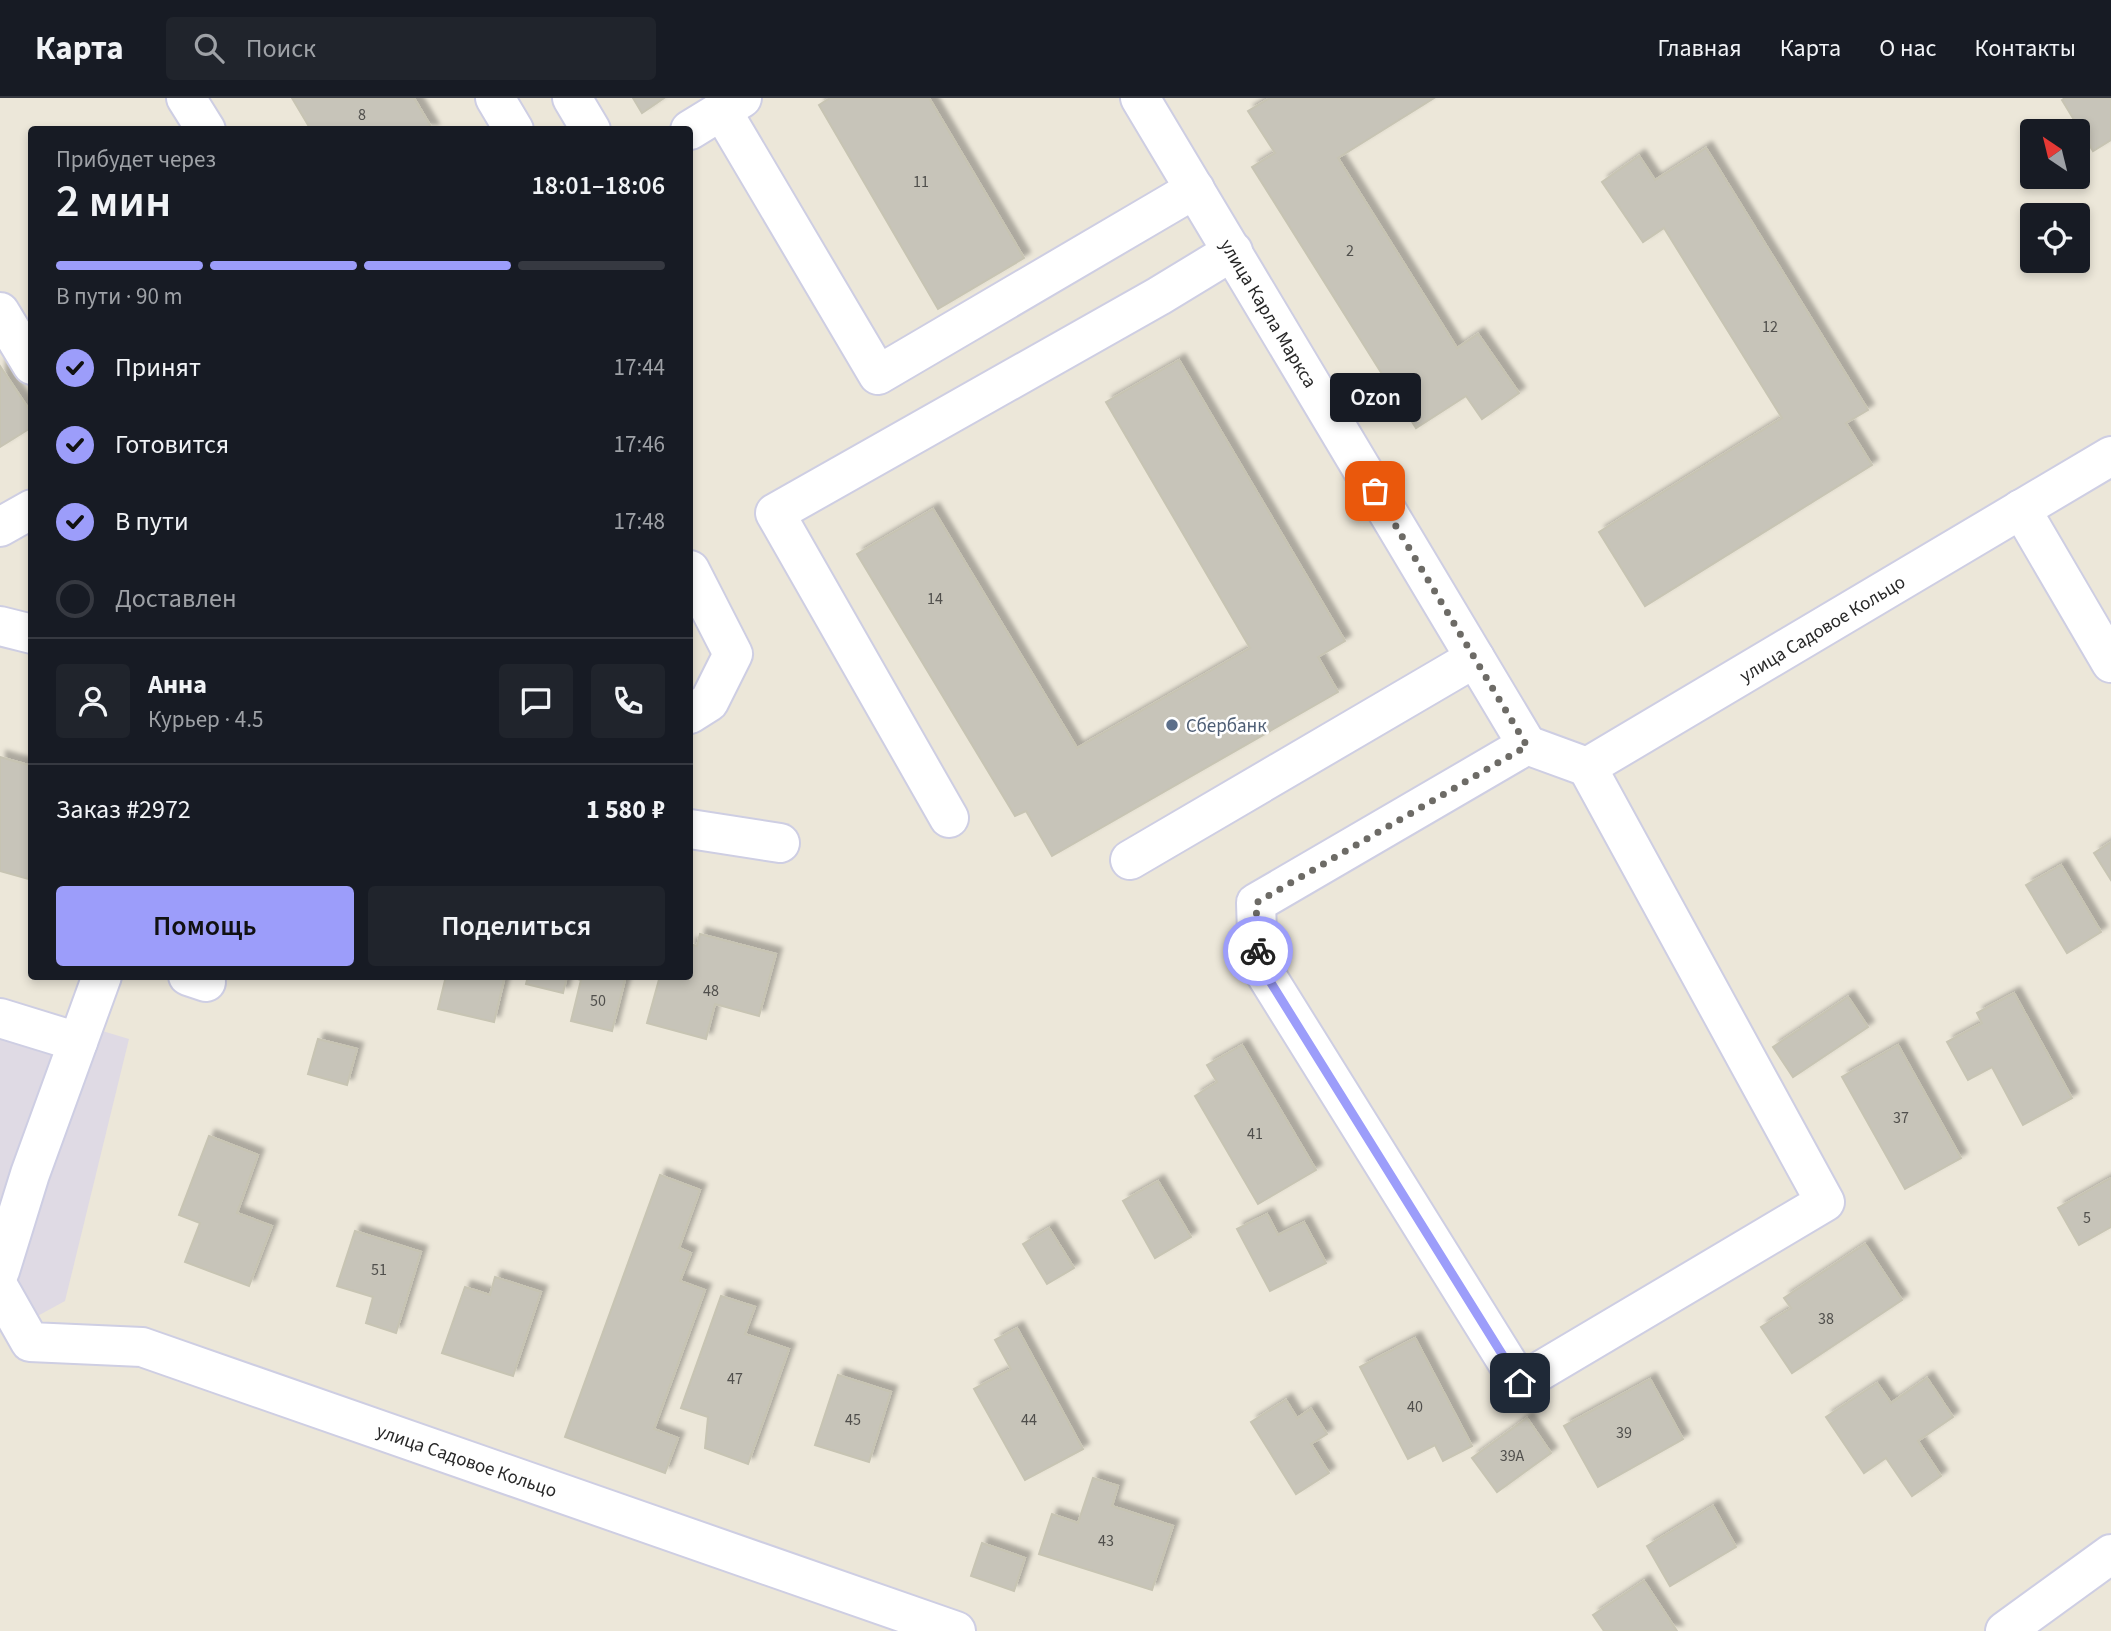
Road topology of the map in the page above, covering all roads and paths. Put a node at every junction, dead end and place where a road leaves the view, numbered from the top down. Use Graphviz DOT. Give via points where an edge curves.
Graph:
graph roads {
  1 [pos="186,98"];
  2 [pos="495,98"];
  3 [pos="572,98"];
  4 [pos="1140,98"];
  5 [pos="732,104"];
  6 [pos="204,126"];
  7 [pos="512,126"];
  8 [pos="589,126"];
  9 [pos="693,128"];
  10 [pos="1195,189"];
  11 [pos="1233,251"];
  12 [pos="0,312"];
  13 [pos="28,358"];
  14 [pos="2111,456"];
  15 [pos="2021,509"];
  16 [pos="28,511"];
  17 [pos="0,527"];
  18 [pos="693,576"];
  19 [pos="0,626"];
  20 [pos="28,633"];
  21 [pos="1475,658"];
  22 [pos="2111,663"];
  23 [pos="693,711"];
  24 [pos="1527,746"];
  25 [pos="1587,767"];
  26 [pos="949,818"];
  27 [pos="693,829"];
  28 [pos="780,843"];
  29 [pos="1129,860"];
  30 [pos="101,980"];
  31 [pos="0,1018"];
  32 [pos="78,1042"];
  33 [pos="15,1170"];
  34 [pos="0,1270"];
  35 [pos="0,1289"];
  36 [pos="2111,1554"];
  37 [pos="956,1631"];
  38 [pos="2005,1631"];
  1 -- 6 [label="street"];
  2 -- 7 [label="street"];
  3 -- 8 [label="street"];
  4 -- 10 [label="street, улица Карла Маркса"];
  5 -- 9 [label="street"];
  5 -- 10 [label="street" via="878,374"];
  10 -- 11 [label="street, улица Карла Маркса"];
  11 -- 21 [label="street, улица Карла Маркса"];
  11 -- 26 [label="street" via="775,513"];
  12 -- 13 [label="street"];
  14 -- 15 [label="street, улица Садовое Кольцо"];
  15 -- 22 [label="street"];
  15 -- 25 [label="street, улица Садовое Кольцо"];
  16 -- 17 [label="street"];
  18 -- 23 [label="street" via="733,654 709,702"];
  19 -- 20 [label="street"];
  21 -- 24 [label="street, улица Карла Маркса"];
  21 -- 29 [label="street"];
  24 -- 25 [label="street"];
  24 -- 25 [label="street" via="1256,903 1258,962 1520,1383 1825,1202"];
  27 -- 28 [label="street"];
  30 -- 32 [label="street"];
  31 -- 32 [label="street"];
  32 -- 33 [label="street"];
  33 -- 34 [label="street"];
  35 -- 37 [label="street, улица Садовое Кольцо" via="30,1342 142,1347"];
  36 -- 38 [label="street"];
}
